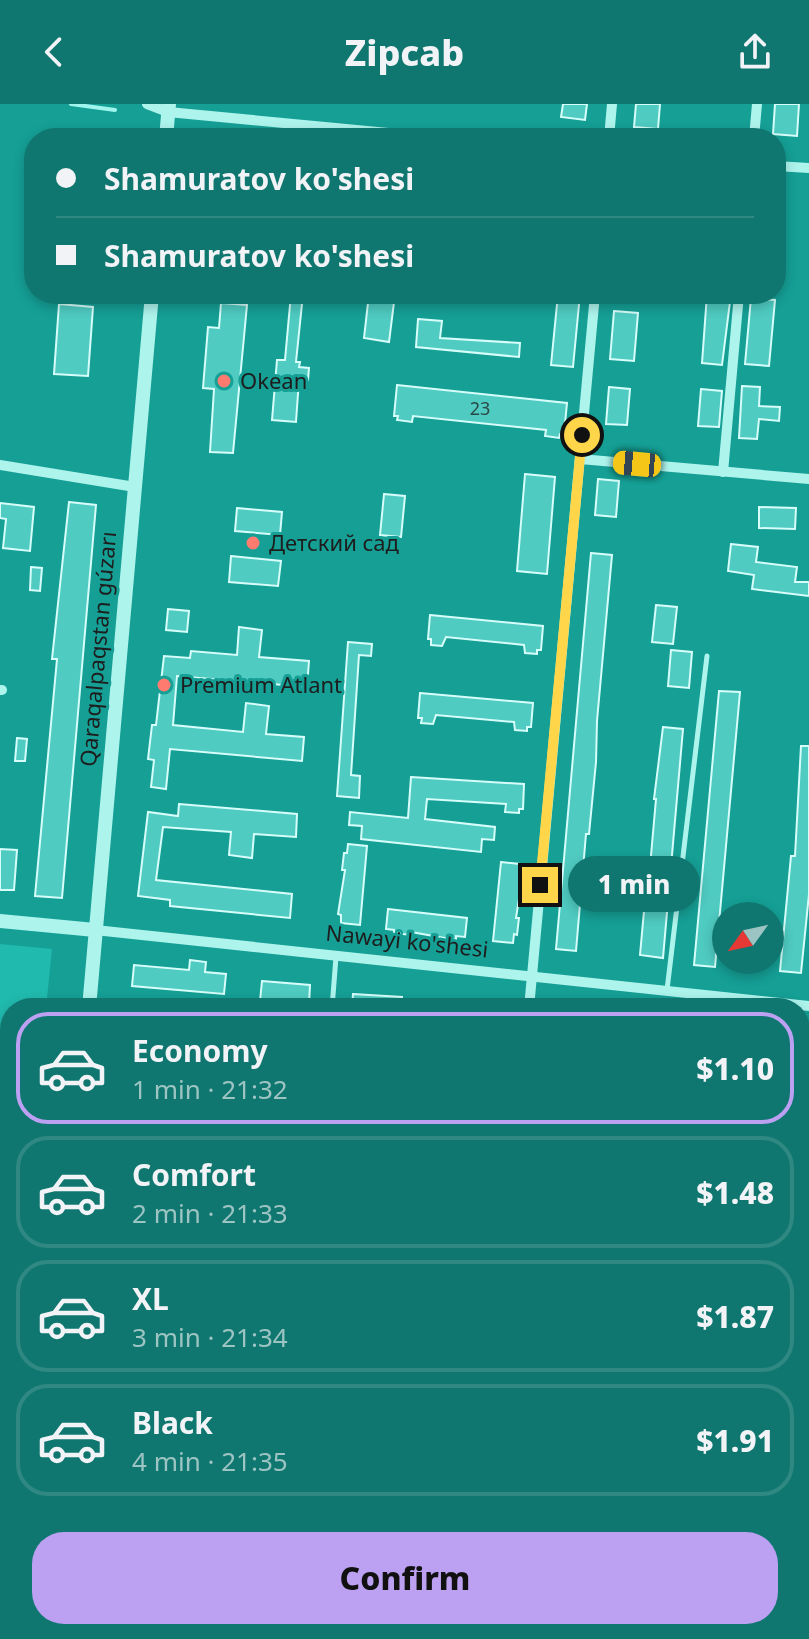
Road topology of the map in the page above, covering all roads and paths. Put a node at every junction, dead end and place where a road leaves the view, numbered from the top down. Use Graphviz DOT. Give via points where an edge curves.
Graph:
graph roads {
  1 [pos="147,104"];
  2 [pos="612,104"];
  3 [pos="757,104"];
  4 [pos="168,108"];
  5 [pos="167,128"];
  6 [pos="350,128"];
  7 [pos="610,128"];
  8 [pos="755,128"];
  9 [pos="786,167"];
  10 [pos="809,168"];
  11 [pos="151,304"];
  12 [pos="594,304"];
  13 [pos="738,304"];
  14 [pos="580,459"];
  15 [pos="0,465"];
  16 [pos="723,472"];
  17 [pos="809,479"];
  18 [pos="135,487"];
  19 [pos="707,656"];
  20 [pos="0,921"];
  21 [pos="95,930"];
  22 [pos="336,956"];
  23 [pos="532,977"];
  24 [pos="667,991"];
  25 [pos="90,998"];
  26 [pos="333,998"];
  27 [pos="530,998"];
  28 [pos="733,998"];
  1 -- 4 [label="street"];
  2 -- 7 [label="street"];
  3 -- 8 [label="street"];
  4 -- 5 [label="street"];
  4 -- 6 [label="street"];
  9 -- 10 [label="street"];
  11 -- 18 [label="street, Qaraqalpaqstan gúzarı"];
  12 -- 14 [label="street"];
  13 -- 16 [label="street"];
  14 -- 16 [label="street"];
  14 -- 23 [label="street"];
  15 -- 18 [label="street"];
  16 -- 17 [label="street"];
  18 -- 21 [label="street, Qaraqalpaqstan gúzarı"];
  19 -- 24 [label="lane"];
  20 -- 21 [label="street, Nawayi ko'shesi"];
  21 -- 22 [label="street, Nawayi ko'shesi"];
  21 -- 25 [label="street, Qaraqalpaqstan gúzarı"];
  22 -- 23 [label="street, Nawayi ko'shesi"];
  22 -- 26 [label="lane"];
  23 -- 24 [label="street, Nawayi ko'shesi"];
  23 -- 27 [label="street"];
  24 -- 28 [label="street, Nawayi ko'shesi"];
}
